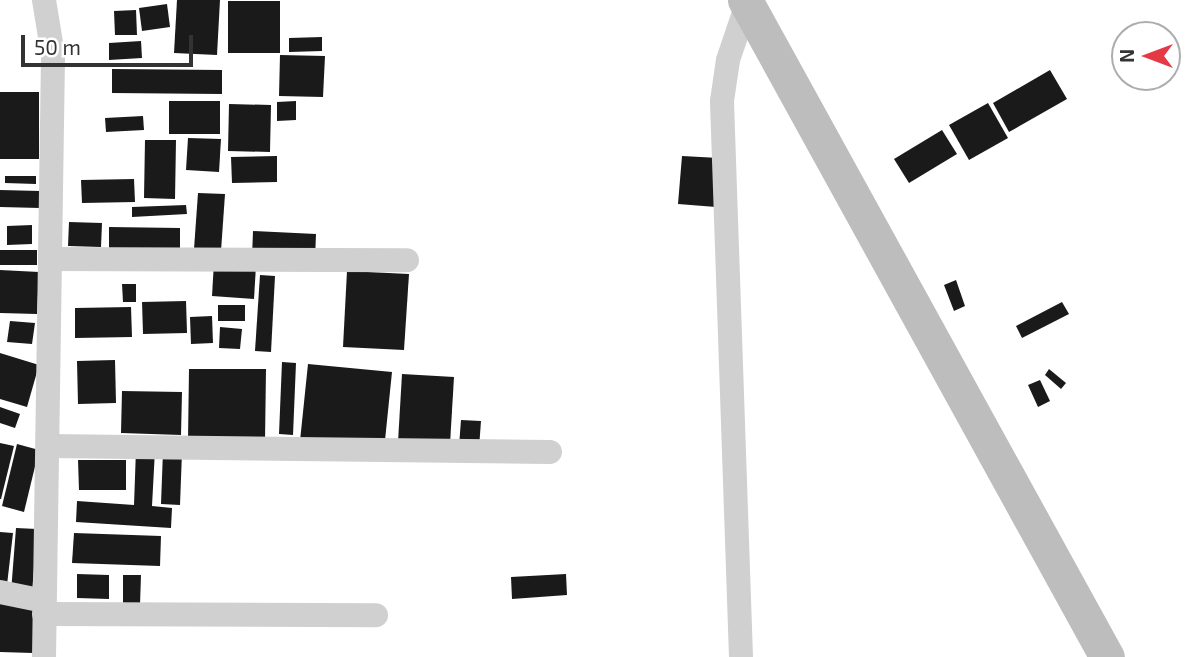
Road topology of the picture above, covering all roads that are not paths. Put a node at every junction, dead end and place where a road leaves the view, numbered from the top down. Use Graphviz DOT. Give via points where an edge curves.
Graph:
graph roads {
  1 [pos="44,0"];
  2 [pos="746,2"];
  3 [pos="50,259"];
  4 [pos="407,260"];
  5 [pos="48,446"];
  6 [pos="550,452"];
  7 [pos="0,592"];
  8 [pos="44,608"];
  9 [pos="376,615"];
  10 [pos="44,657"];
  11 [pos="741,657"];
  12 [pos="1107,657"];
  1 -- 3 [label="street" via="53,55"];
  2 -- 11 [label="street" via="722,101"];
  2 -- 12 [label="street"];
  3 -- 4 [label="street"];
  3 -- 5 [label="street"];
  5 -- 6 [label="street"];
  5 -- 8 [label="street"];
  7 -- 8 [label="street"];
  8 -- 9 [label="street"];
  8 -- 10 [label="street"];
}
